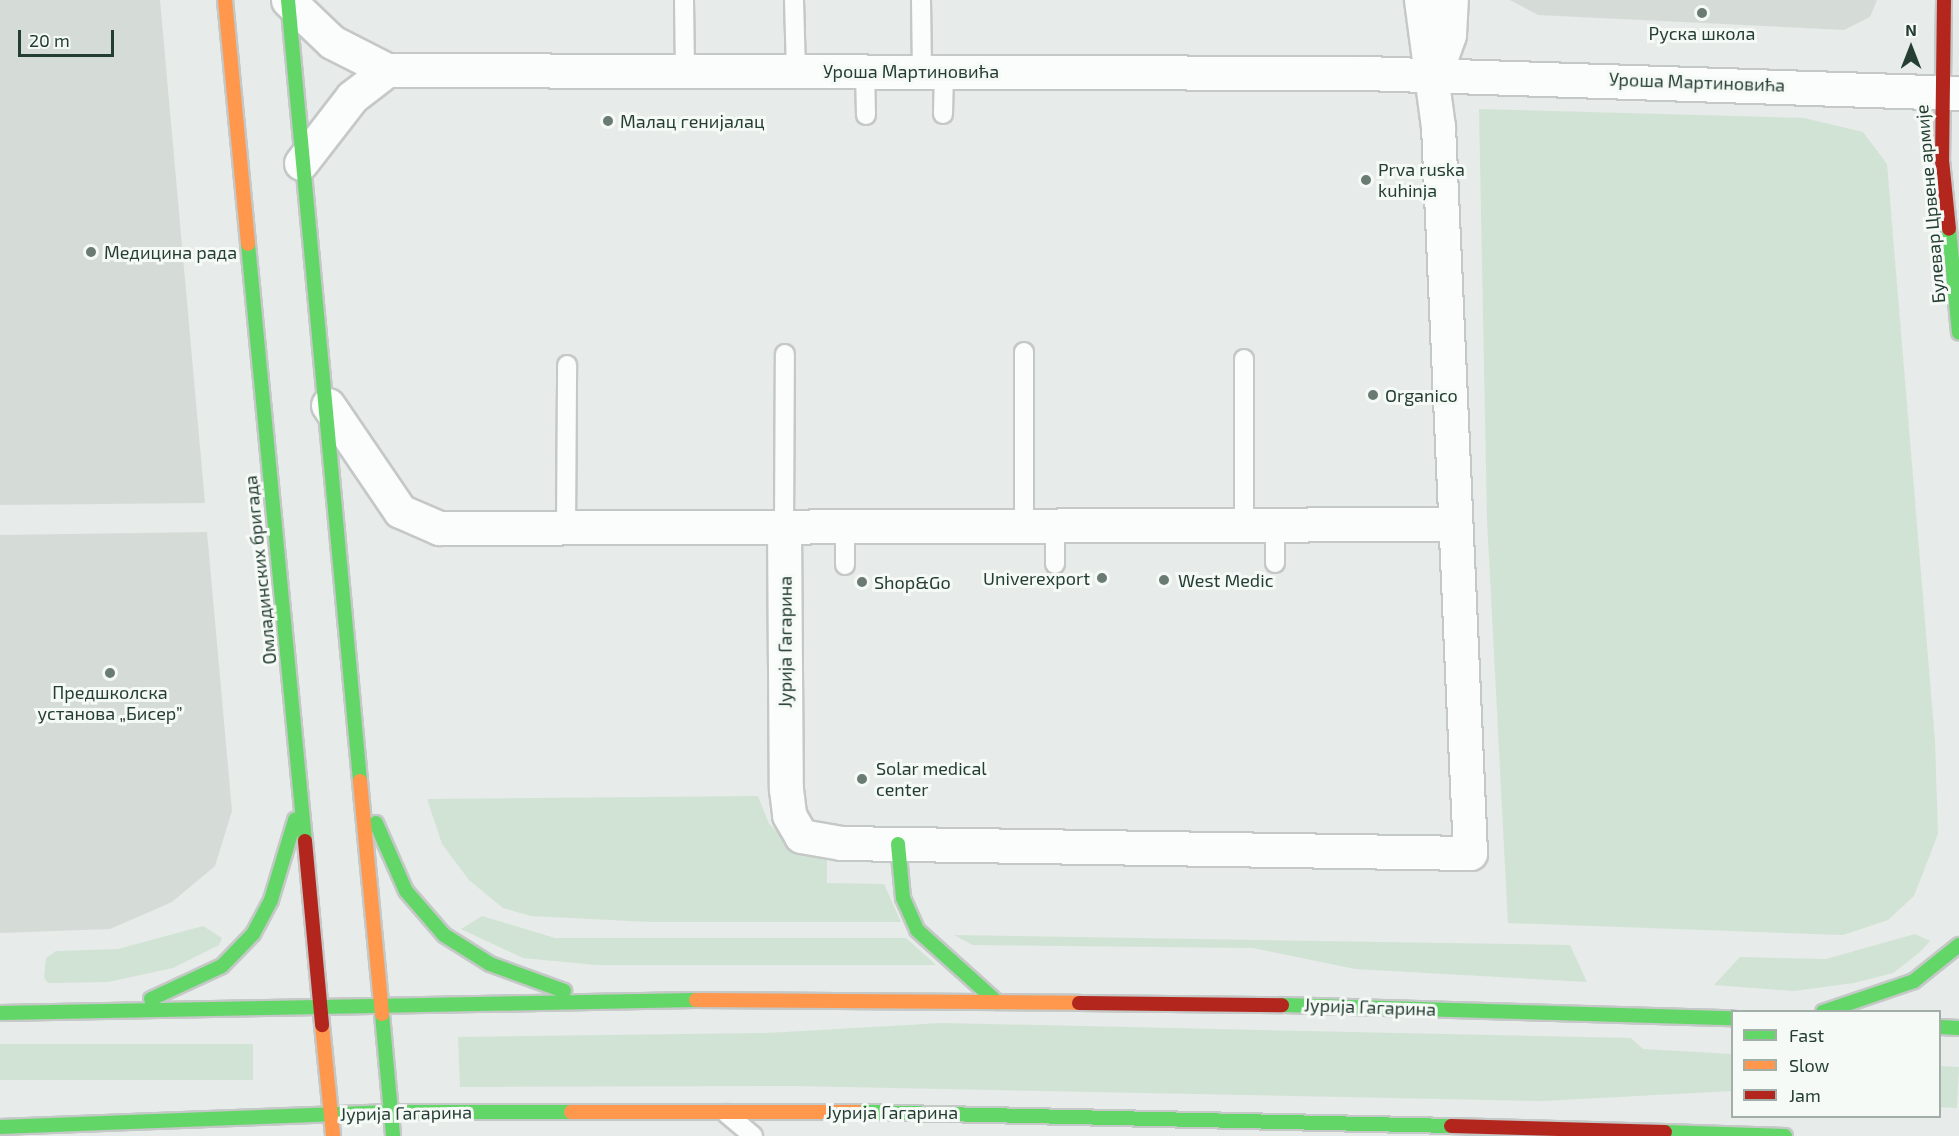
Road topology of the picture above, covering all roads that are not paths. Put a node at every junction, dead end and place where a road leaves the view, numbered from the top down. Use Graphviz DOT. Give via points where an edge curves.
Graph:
graph roads {
  1 [pos="212,0"];
  2 [pos="288,0"];
  3 [pos="684,0"];
  4 [pos="794,0"];
  5 [pos="921,0"];
  6 [pos="1422,0"];
  7 [pos="1451,0"];
  8 [pos="1944,0"];
  9 [pos="225,7"];
  10 [pos="387,70"];
  11 [pos="685,70"];
  12 [pos="795,71"];
  13 [pos="865,71"];
  14 [pos="933,71"];
  15 [pos="1435,74"];
  16 [pos="1949,93"];
  17 [pos="943,114"];
  18 [pos="866,115"];
  19 [pos="301,163"];
  20 [pos="1959,333"];
  21 [pos="1024,352"];
  22 [pos="785,354"];
  23 [pos="1244,359"];
  24 [pos="567,364"];
  25 [pos="328,405"];
  26 [pos="1455,524"];
  27 [pos="1040,525"];
  28 [pos="1259,525"];
  29 [pos="784,526"];
  30 [pos="845,526"];
  31 [pos="566,527"];
  32 [pos="1275,563"];
  33 [pos="1055,564"];
  34 [pos="844,565"];
  35 [pos="363,791"];
  36 [pos="300,796"];
  37 [pos="898,844"];
  38 [pos="1959,945"];
  39 [pos="588,999"];
  40 [pos="381,1002"];
  41 [pos="997,1002"];
  42 [pos="320,1004"];
  43 [pos="117,1007"];
  44 [pos="1826,1010"];
  45 [pos="0,1013"];
  46 [pos="1731,1018"];
  47 [pos="1941,1027"];
  48 [pos="1959,1028"];
  49 [pos="723,1111"];
  50 [pos="391,1112"];
  51 [pos="556,1112"];
  52 [pos="331,1114"];
  53 [pos="1194,1115"];
  54 [pos="96,1124"];
  55 [pos="0,1127"];
  56 [pos="518,1128"];
  57 [pos="183,1136"];
  58 [pos="333,1136"];
  59 [pos="393,1136"];
  60 [pos="753,1136"];
  61 [pos="1175,1136"];
  62 [pos="1782,1136"];
  1 -- 9 [label="main road"];
  2 -- 10 [label="street, Уроша Мартиновића" via="332,42"];
  2 -- 19 [label="main road"];
  3 -- 11 [label="lane"];
  4 -- 12 [label="lane"];
  5 -- 14 [label="lane"];
  6 -- 15 [label="street"];
  7 -- 15 [label="street" via="1449,35"];
  8 -- 16 [label="main road, Булевар Црвене армије"];
  9 -- 36 [label="main road, Омладинских бригада"];
  10 -- 11 [label="street, Уроша Мартиновића"];
  10 -- 19 [label="street" via="352,97"];
  11 -- 12 [label="street, Уроша Мартиновића"];
  12 -- 13 [label="street, Уроша Мартиновића"];
  13 -- 14 [label="street, Уроша Мартиновића"];
  13 -- 18 [label="lane"];
  14 -- 15 [label="street, Уроша Мартиновића"];
  14 -- 17 [label="lane"];
  15 -- 16 [label="street, Уроша Мартиновића"];
  15 -- 26 [label="street"];
  16 -- 20 [label="main road, Булевар Црвене армије"];
  19 -- 25 [label="main road"];
  21 -- 27 [label="lane"];
  22 -- 29 [label="lane"];
  23 -- 28 [label="lane"];
  24 -- 31 [label="lane"];
  25 -- 31 [label="street" via="379,487 415,522 439,528"];
  25 -- 35 [label="main road"];
  26 -- 28 [label="street"];
  26 -- 37 [label="street, Јурија Гагарина" via="1470,853"];
  27 -- 28 [label="street"];
  27 -- 30 [label="street"];
  27 -- 33 [label="lane"];
  28 -- 32 [label="lane"];
  29 -- 30 [label="street"];
  29 -- 31 [label="street"];
  29 -- 37 [label="street, Јурија Гагарина" via="786,789 792,826 801,836 819,841"];
  30 -- 34 [label="lane"];
  35 -- 39 [label="main road" via="406,891 444,935 490,964"];
  35 -- 40 [label="main road"];
  36 -- 42 [label="main road, Омладинских бригада"];
  36 -- 43 [label="main road" via="271,900 242,946 192,982"];
  37 -- 41 [label="main road" via="903,898 918,930"];
  38 -- 44 [label="main road" via="1914,981"];
  39 -- 40 [label="main road, Јурија Гагарина"];
  39 -- 41 [label="main road, Јурија Гагарина"];
  40 -- 42 [label="main road, Јурија Гагарина"];
  40 -- 50 [label="main road"];
  41 -- 46 [label="main road, Јурија Гагарина"];
  42 -- 43 [label="main road, Јурија Гагарина"];
  42 -- 52 [label="main road, Омладинских бригада"];
  43 -- 45 [label="main road, Јурија Гагарина"];
  47 -- 48 [label="main road"];
  49 -- 51 [label="main road, Јурија Гагарина"];
  49 -- 53 [label="main road, Јурија Гагарина"];
  49 -- 60 [label="lane"];
  50 -- 51 [label="main road, Јурија Гагарина"];
  50 -- 52 [label="main road, Јурија Гагарина"];
  50 -- 59 [label="main road"];
  51 -- 56 [label="main road"];
  52 -- 54 [label="main road, Јурија Гагарина"];
  52 -- 58 [label="main road, Омладинских бригада"];
  53 -- 61 [label="lane"];
  53 -- 62 [label="main road, Јурија Гагарина"];
  54 -- 55 [label="main road, Јурија Гагарина"];
  54 -- 57 [label="main road"];
}
